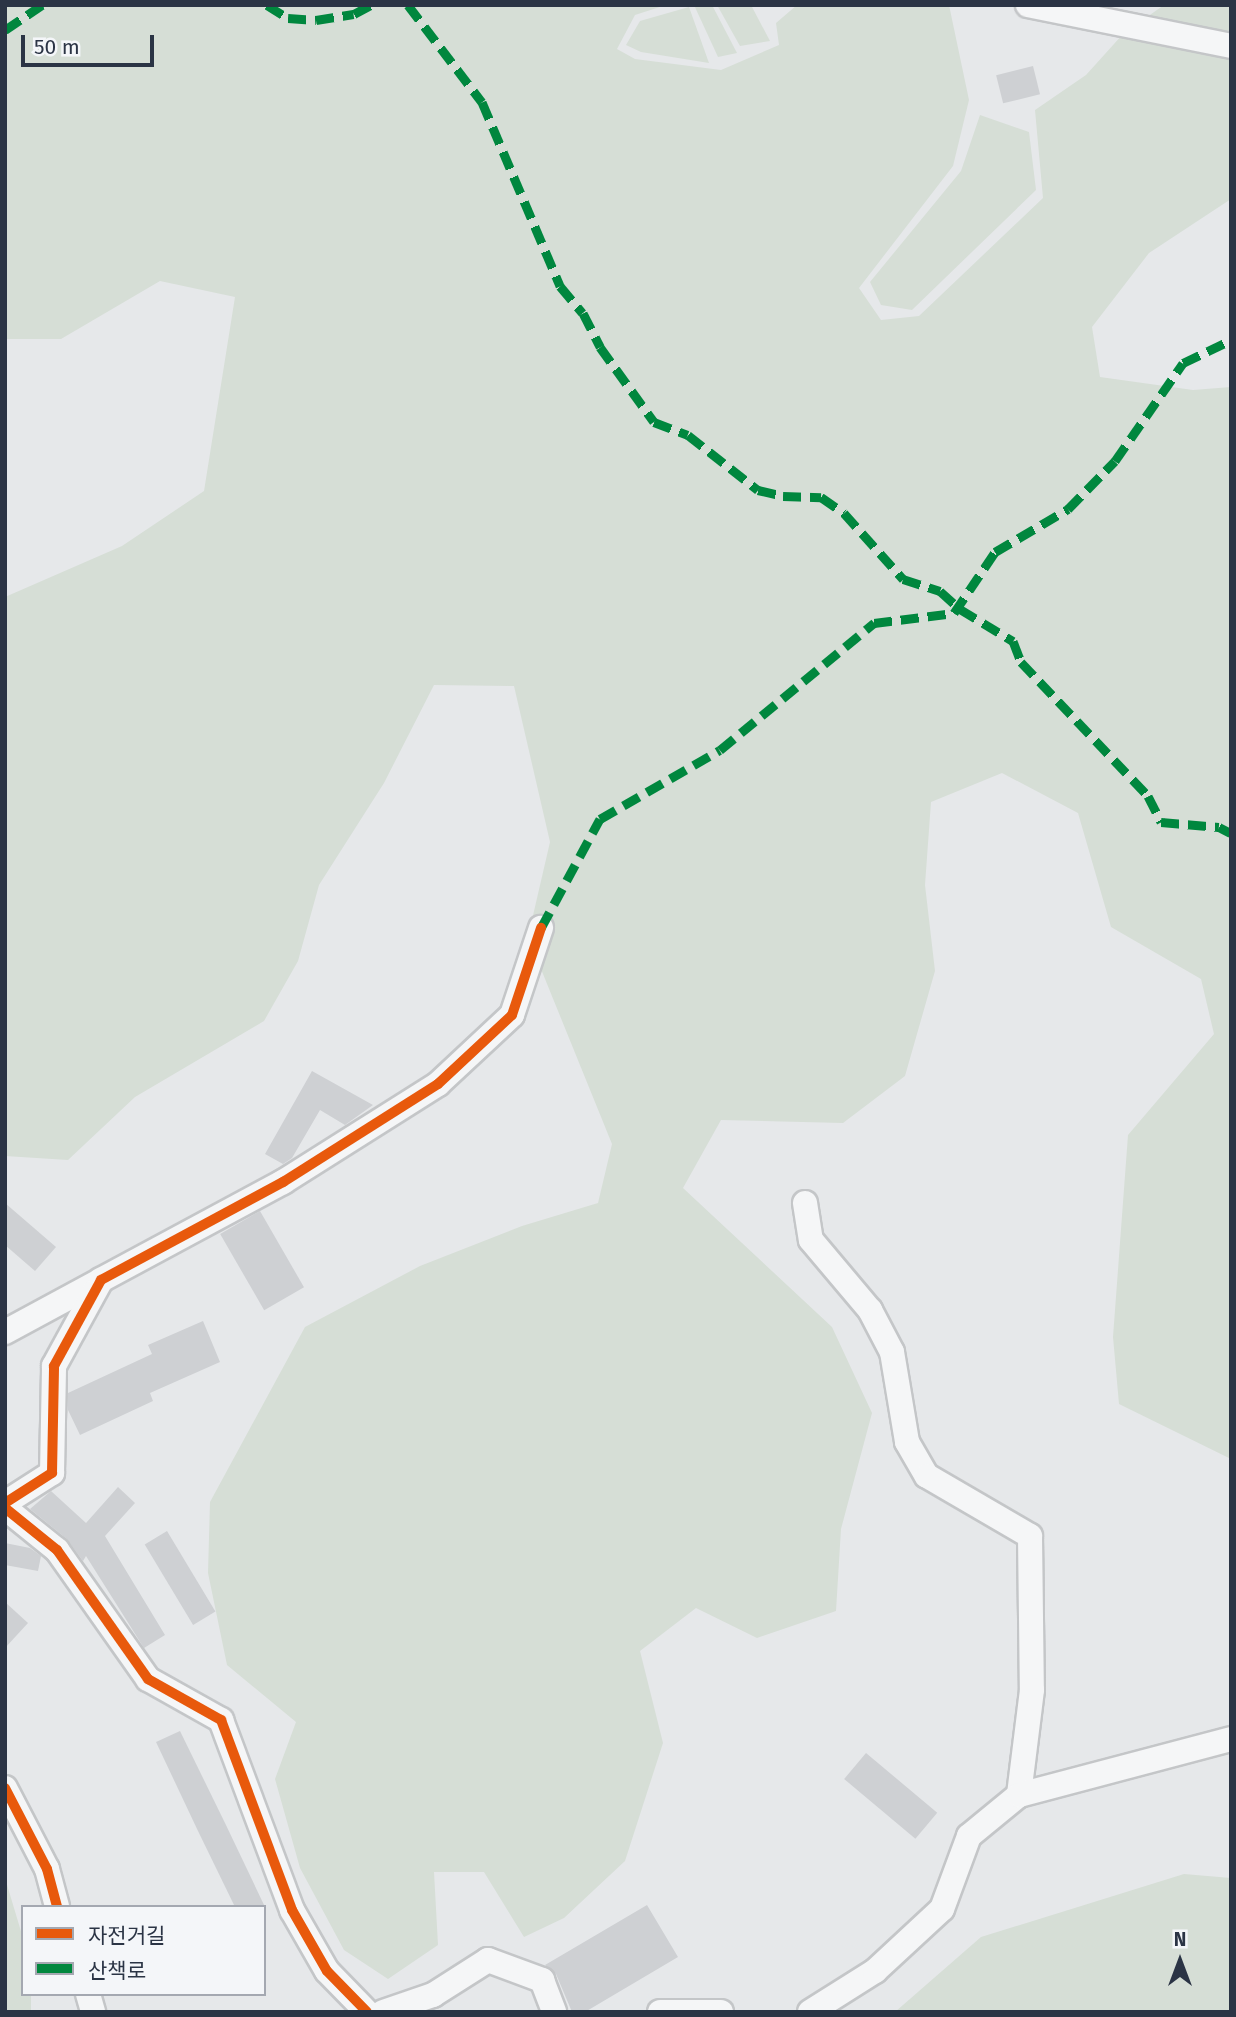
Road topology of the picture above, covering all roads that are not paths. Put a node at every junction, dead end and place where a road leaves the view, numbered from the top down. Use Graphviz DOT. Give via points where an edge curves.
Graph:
graph roads {
  1 [pos="1028,5"];
  2 [pos="1231,46"];
  3 [pos="541,928"];
  4 [pos="804,1203"];
  5 [pos="101,1280"];
  6 [pos="5,1332"];
  7 [pos="5,1505"];
  8 [pos="1231,1739"];
  9 [pos="5,1788"];
  10 [pos="1019,1796"];
  11 [pos="56,1905"];
  12 [pos="367,2012"];
  13 [pos="383,2012"];
  14 [pos="554,2012"];
  15 [pos="660,2012"];
  16 [pos="721,2012"];
  17 [pos="810,2012"];
  1 -- 2 [label="street"];
  3 -- 5 [label="street" via="512,1015 438,1084 283,1182"];
  4 -- 10 [label="street" via="811,1240 870,1310 892,1352 907,1442 927,1476 1030,1536 1032,1690"];
  5 -- 6 [label="street"];
  5 -- 7 [label="street" via="54,1366 52,1473"];
  7 -- 12 [label="street" via="57,1550 148,1679 221,1720 292,1910 327,1971"];
  8 -- 10 [label="street"];
  9 -- 11 [label="street" via="47,1869"];
  10 -- 17 [label="street" via="970,1836 942,1909 875,1971"];
  13 -- 14 [label="street" via="433,1995 488,1960 542,1980"];
  15 -- 16 [label="street"];
}
